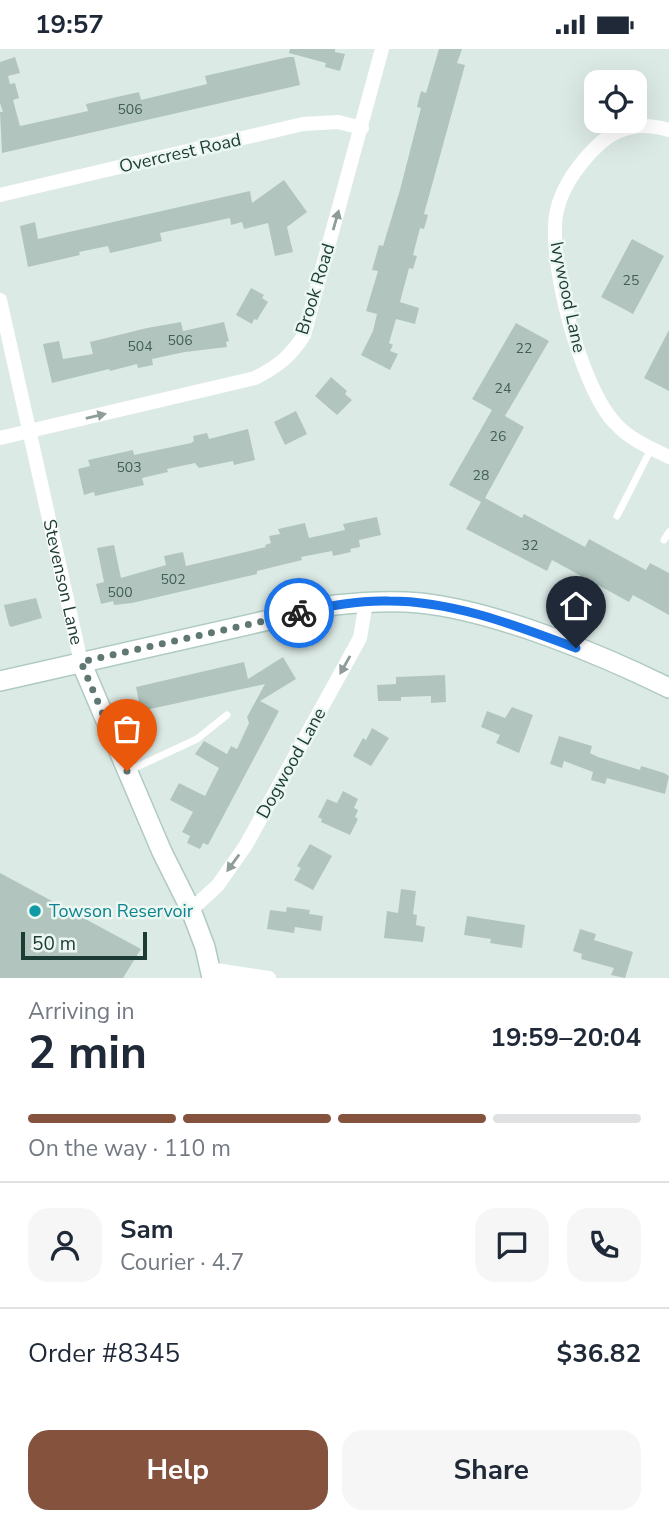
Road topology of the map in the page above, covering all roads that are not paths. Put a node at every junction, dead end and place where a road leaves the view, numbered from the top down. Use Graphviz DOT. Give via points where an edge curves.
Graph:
graph roads {
  1 [pos="382,49"];
  2 [pos="362,128"];
  3 [pos="669,130"];
  4 [pos="0,195"];
  5 [pos="0,300"];
  6 [pos="29,431"];
  7 [pos="0,437"];
  8 [pos="651,449"];
  9 [pos="669,457"];
  10 [pos="617,516"];
  11 [pos="669,532"];
  12 [pos="664,540"];
  13 [pos="366,602"];
  14 [pos="81,662"];
  15 [pos="0,681"];
  16 [pos="669,688"];
  17 [pos="227,715"];
  18 [pos="127,771"];
  19 [pos="162,852"];
  20 [pos="191,910"];
  21 [pos="210,974"];
  22 [pos="269,978"];
  1 -- 2 [label="street, Brook Road"];
  2 -- 4 [label="street, Overcrest Road" via="338,122 303,124"];
  6 -- 2 [label="street, Brook Road, one-way" via="256,378 286,358 304,335"];
  3 -- 8 [label="street, Ivywood Lane" via="632,125 603,139 568,184 555,223 557,257 586,375 613,422"];
  5 -- 6 [label="street, Stevenson Lane"];
  6 -- 7 [label="street, Brook Road"];
  6 -- 14 [label="street, Stevenson Lane"];
  8 -- 9 [label="street, Ivywood Lane"];
  8 -- 10 [label="lane"];
  11 -- 12 [label="lane"];
  13 -- 14 [label="street"];
  13 -- 16 [label="street" via="422,603 483,617 576,648"];
  13 -- 20 [label="street, Dogwood Lane, one-way" via="360,638 246,845 218,885"];
  14 -- 15 [label="street"];
  14 -- 18 [label="street, Stevenson Lane"];
  17 -- 18 [label="lane" via="197,739"];
  18 -- 19 [label="street, Stevenson Lane"];
  19 -- 20 [label="street, Stevenson Lane"];
  19 -- 21 [label="street, Stevenson Lane" via="170,886"];
  20 -- 21 [label="street, Stevenson Lane"];
  21 -- 22 [label="street"];
}
